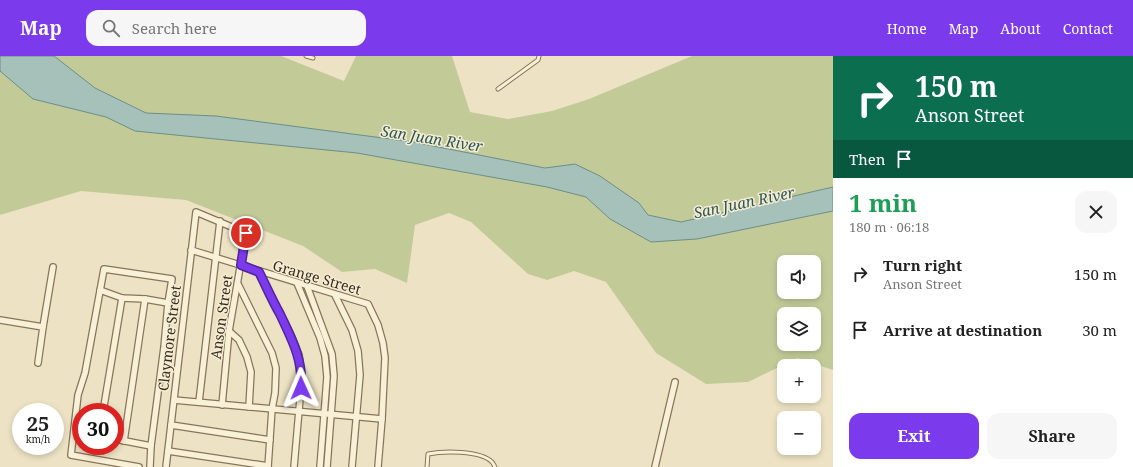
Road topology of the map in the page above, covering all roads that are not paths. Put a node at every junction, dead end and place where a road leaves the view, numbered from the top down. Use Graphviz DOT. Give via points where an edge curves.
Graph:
graph roads {
  1 [pos="306,56"];
  2 [pos="539,56"];
  3 [pos="314,58"];
  4 [pos="498,88"];
  5 [pos="220,222"];
  6 [pos="191,250"];
  7 [pos="216,257"];
  8 [pos="241,265"];
  9 [pos="53,267"];
  10 [pos="259,272"];
  11 [pos="297,283"];
  12 [pos="238,284"];
  13 [pos="307,286"];
  14 [pos="100,290"];
  15 [pos="335,294"];
  16 [pos="122,298"];
  17 [pos="145,299"];
  18 [pos="168,303"];
  19 [pos="0,320"];
  20 [pos="43,327"];
  21 [pos="230,331"];
  22 [pos="38,363"];
  23 [pos="675,382"];
  24 [pos="174,400"];
  25 [pos="199,402"];
  26 [pos="77,403"];
  27 [pos="104,403"];
  28 [pos="222,405"];
  29 [pos="249,407"];
  30 [pos="272,409"];
  31 [pos="299,412"];
  32 [pos="324,414"];
  33 [pos="332,415"];
  34 [pos="357,417"];
  35 [pos="382,419"];
  36 [pos="171,425"];
  37 [pos="270,440"];
  38 [pos="124,441"];
  39 [pos="150,446"];
  40 [pos="72,447"];
  41 [pos="168,451"];
  42 [pos="112,464"];
  43 [pos="268,466"];
  44 [pos="139,467"];
  45 [pos="150,467"];
  46 [pos="166,467"];
  47 [pos="294,467"];
  48 [pos="320,467"];
  49 [pos="327,467"];
  50 [pos="352,467"];
  51 [pos="378,467"];
  52 [pos="427,467"];
  53 [pos="495,467"];
  54 [pos="655,467"];
  1 -- 3 [label="lane"];
  2 -- 4 [label="lane" via="538,60"];
  5 -- 6 [label="street, Claymore Street" via="196,212"];
  5 -- 7 [label="street"];
  5 -- 8 [label="street, Anson Street" via="246,233"];
  6 -- 7 [label="street, Grange Street"];
  6 -- 24 [label="street, Claymore Street"];
  7 -- 8 [label="street, Grange Street"];
  7 -- 25 [label="street"];
  8 -- 10 [label="street, Grange Street"];
  8 -- 12 [label="street, Anson Street"];
  9 -- 20 [label="street"];
  10 -- 11 [label="street, Grange Street"];
  10 -- 31 [label="street" via="299,355 302,376"];
  11 -- 13 [label="street, Grange Street"];
  11 -- 32 [label="street" via="325,356 327,376"];
  12 -- 21 [label="street, Anson Street"];
  12 -- 30 [label="street" via="272,353 276,368"];
  13 -- 15 [label="street, Grange Street"];
  13 -- 33 [label="street" via="332,354"];
  14 -- 16 [label="street"];
  14 -- 18 [label="street" via="104,269 172,279"];
  14 -- 26 [label="street"];
  15 -- 34 [label="street" via="352,330 358,351 360,375"];
  15 -- 35 [label="street, Grange Street" via="368,304 378,325 385,358"];
  16 -- 17 [label="street"];
  16 -- 27 [label="street"];
  17 -- 18 [label="street"];
  17 -- 38 [label="street"];
  18 -- 39 [label="street"];
  19 -- 20 [label="street"];
  20 -- 22 [label="street"];
  21 -- 28 [label="street, Anson Street"];
  21 -- 29 [label="street" via="239,340 251,372"];
  23 -- 54 [label="street"];
  24 -- 25 [label="street"];
  24 -- 36 [label="street, Claymore Street"];
  25 -- 28 [label="street"];
  28 -- 29 [label="street"];
  29 -- 30 [label="street"];
  30 -- 31 [label="street"];
  30 -- 37 [label="street"];
  31 -- 32 [label="street"];
  31 -- 47 [label="street"];
  32 -- 33 [label="street"];
  32 -- 48 [label="street"];
  33 -- 34 [label="street"];
  33 -- 49 [label="street"];
  34 -- 35 [label="street"];
  34 -- 50 [label="street"];
  35 -- 51 [label="street"];
  36 -- 37 [label="street"];
  36 -- 41 [label="street, Claymore Street"];
  37 -- 43 [label="street"];
  38 -- 39 [label="street"];
  39 -- 45 [label="street"];
  40 -- 42 [label="street" via="71,455"];
  41 -- 43 [label="street"];
  41 -- 46 [label="street, Claymore Street"];
  42 -- 44 [label="street"];
  52 -- 53 [label="lane" via="428,454 440,452 480,455 492,462"];
}
